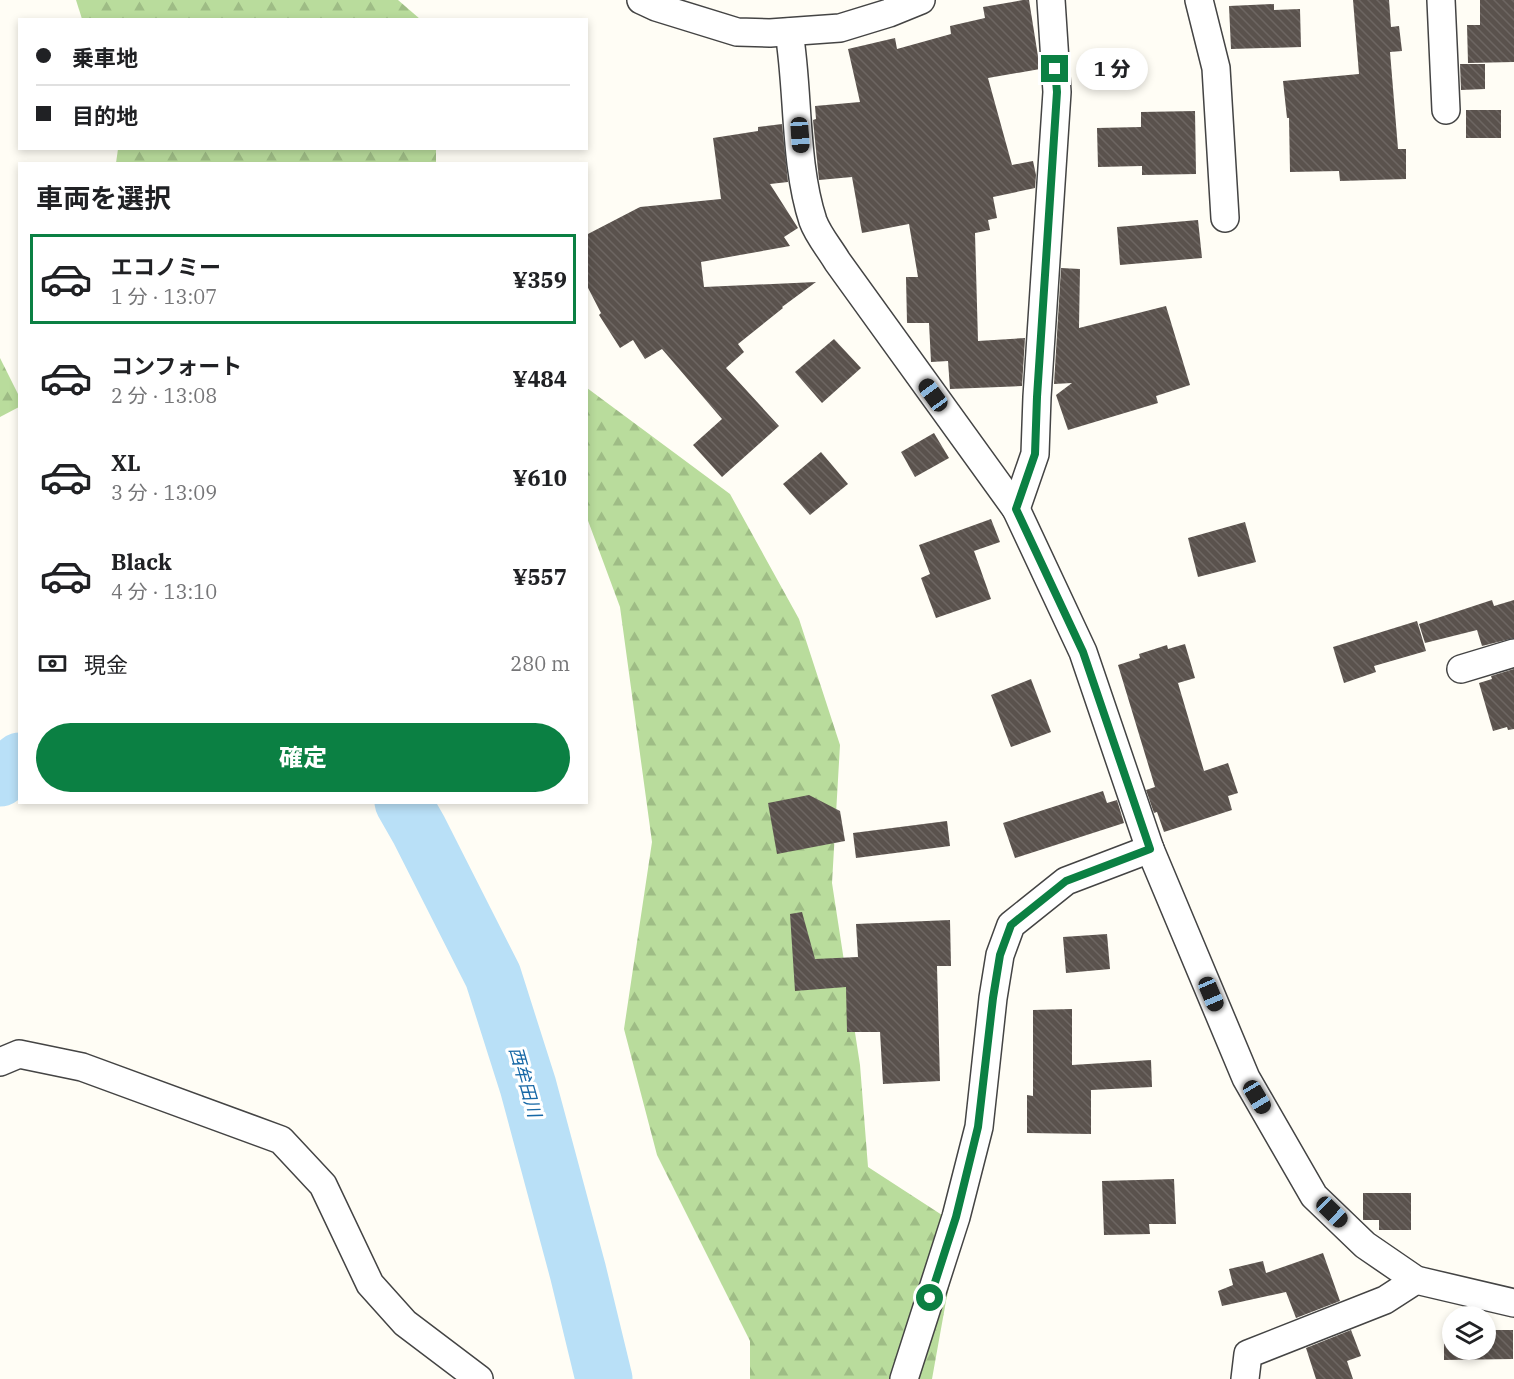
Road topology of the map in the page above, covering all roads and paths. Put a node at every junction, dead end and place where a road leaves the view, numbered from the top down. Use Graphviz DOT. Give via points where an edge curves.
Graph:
graph roads {
  1 [pos="641,0"];
  2 [pos="921,0"];
  3 [pos="1050,0"];
  4 [pos="1199,0"];
  5 [pos="1441,0"];
  6 [pos="789,32"];
  7 [pos="1446,110"];
  8 [pos="1225,218"];
  9 [pos="1016,509"];
  10 [pos="1514,653"];
  11 [pos="1461,669"];
  12 [pos="1150,849"];
  13 [pos="0,1062"];
  14 [pos="1416,1280"];
  15 [pos="1514,1304"];
  16 [pos="479,1379"];
  17 [pos="904,1379"];
  18 [pos="1245,1379"];
  1 -- 6 [label="street" via="737,32"];
  2 -- 6 [label="street" via="840,28"];
  3 -- 9 [label="street" via="1057,92 1035,454"];
  4 -- 8 [label="street" via="1216,68"];
  5 -- 7 [label="street"];
  6 -- 9 [label="street" via="803,182 814,224"];
  9 -- 12 [label="street" via="1083,652"];
  10 -- 11 [label="street"];
  12 -- 14 [label="street" via="1246,1078 1314,1196 1365,1245"];
  12 -- 17 [label="street" via="1066,881 1011,925 1000,955 978,1127 956,1217"];
  13 -- 16 [label="street" via="19,1054 81,1066 281,1140 323,1185 370,1284 405,1323"];
  14 -- 15 [label="street"];
  14 -- 18 [label="street" via="1385,1300 1248,1354"];
}
